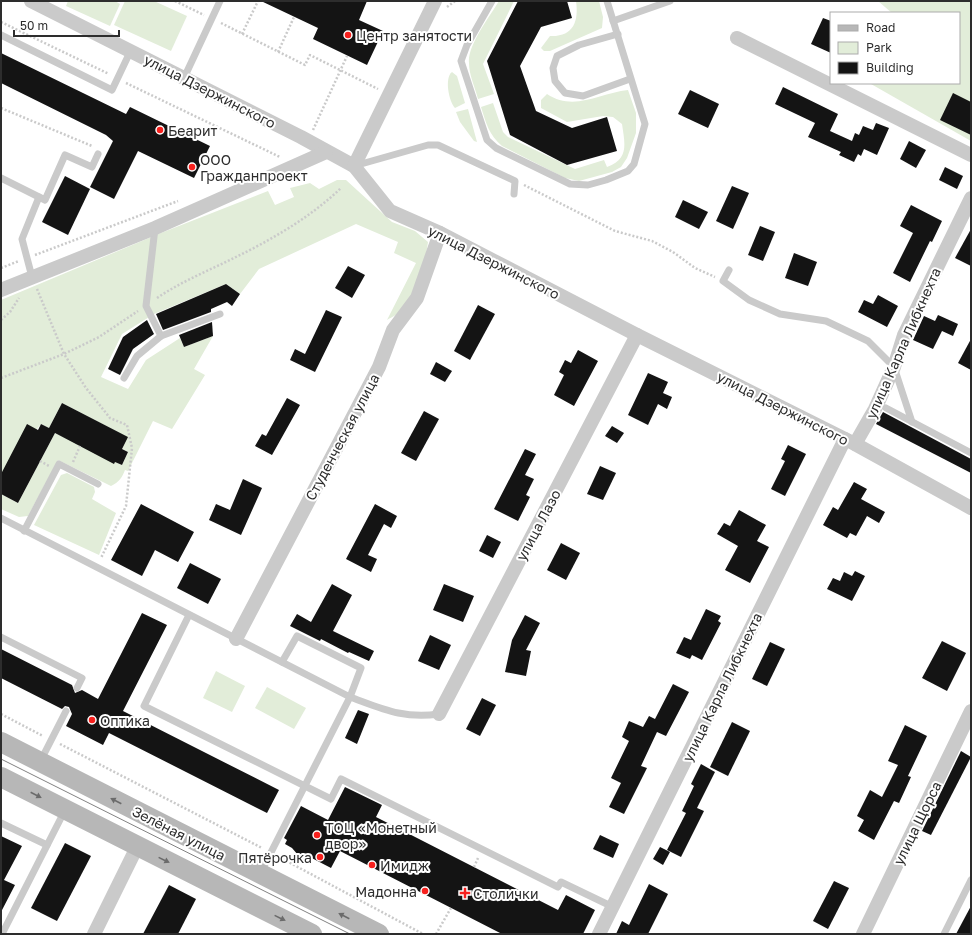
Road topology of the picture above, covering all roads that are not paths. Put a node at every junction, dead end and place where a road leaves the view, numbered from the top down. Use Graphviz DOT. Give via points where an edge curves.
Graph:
graph roads {
  1 [pos="220,1"];
  2 [pos="435,1"];
  3 [pos="492,1"];
  4 [pos="607,1"];
  5 [pos="670,1"];
  6 [pos="37,2"];
  7 [pos="613,21"];
  8 [pos="618,34"];
  9 [pos="1,35"];
  10 [pos="737,38"];
  11 [pos="131,50"];
  12 [pos="184,78"];
  13 [pos="630,79"];
  14 [pos="326,152"];
  15 [pos="98,154"];
  16 [pos="971,155"];
  17 [pos="354,166"];
  18 [pos="1,178"];
  19 [pos="514,194"];
  20 [pos="39,197"];
  21 [pos="971,198"];
  22 [pos="155,228"];
  23 [pos="440,233"];
  24 [pos="729,270"];
  25 [pos="32,277"];
  26 [pos="1,290"];
  27 [pos="220,314"];
  28 [pos="637,335"];
  29 [pos="161,336"];
  30 [pos="894,367"];
  31 [pos="124,378"];
  32 [pos="886,408"];
  33 [pos="912,422"];
  34 [pos="850,441"];
  35 [pos="971,453"];
  36 [pos="98,484"];
  37 [pos="971,508"];
  38 [pos="1,518"];
  39 [pos="24,532"];
  40 [pos="189,615"];
  41 [pos="1,637"];
  42 [pos="236,639"];
  43 [pos="282,662"];
  44 [pos="77,688"];
  45 [pos="350,697"];
  46 [pos="66,711"];
  47 [pos="439,714"];
  48 [pos="970,714"];
  49 [pos="1,742"];
  50 [pos="40,762"];
  51 [pos="1,777"];
  52 [pos="305,786"];
  53 [pos="65,810"];
  54 [pos="1,823"];
  55 [pos="47,845"];
  56 [pos="137,847"];
  57 [pos="260,874"];
  58 [pos="971,880"];
  59 [pos="613,907"];
  60 [pos="2,934"];
  61 [pos="94,934"];
  62 [pos="312,934"];
  63 [pos="379,934"];
  64 [pos="599,934"];
  65 [pos="863,934"];
  66 [pos="944,934"];
  1 -- 12 [label="lane"];
  2 -- 17 [label="street"];
  3 -- 13 [label="lane" via="467,45 461,61 487,140 496,148 570,184 588,185 628,171 634,164 645,124"];
  4 -- 7 [label="lane"];
  5 -- 7 [label="lane"];
  6 -- 11 [label="street, улица Дзержинского"];
  7 -- 8 [label="lane"];
  8 -- 13 [label="lane"];
  8 -- 13 [label="lane" via="579,45 557,56 553,68 555,81 565,93 583,96"];
  9 -- 11 [label="lane" via="112,90"];
  10 -- 16 [label="street"];
  11 -- 12 [label="street, улица Дзержинского"];
  12 -- 14 [label="street, улица Дзержинского"];
  14 -- 17 [label="street, улица Дзержинского"];
  14 -- 22 [label="street"];
  15 -- 20 [label="lane" via="92,167 65,155 45,200"];
  17 -- 19 [label="lane" via="428,145 438,145 515,181"];
  17 -- 23 [label="street, улица Дзержинского" via="390,211"];
  18 -- 20 [label="lane"];
  20 -- 25 [label="lane" via="22,240"];
  21 -- 30 [label="street, улица Карла Либкнехта" via="904,335"];
  22 -- 25 [label="street"];
  22 -- 29 [label="lane" via="146,306"];
  23 -- 28 [label="street, улица Дзержинского"];
  23 -- 42 [label="street, Студенческая улица" via="417,298 394,330 379,367"];
  24 -- 30 [label="lane" via="723,281 749,300 780,314 826,321 868,341"];
  25 -- 26 [label="street"];
  27 -- 29 [label="lane"];
  28 -- 34 [label="street, улица Дзержинского"];
  28 -- 47 [label="street, улица Лазо"];
  29 -- 31 [label="lane" via="137,356"];
  30 -- 33 [label="lane"];
  30 -- 34 [label="street, улица Карла Либкнехта" via="876,409"];
  32 -- 33 [label="lane"];
  33 -- 35 [label="lane"];
  34 -- 37 [label="street, улица Дзержинского"];
  34 -- 59 [label="street, улица Карла Либкнехта"];
  36 -- 39 [label="lane" via="59,464"];
  38 -- 39 [label="lane"];
  39 -- 40 [label="lane"];
  40 -- 42 [label="lane"];
  40 -- 52 [label="lane" via="144,706"];
  41 -- 44 [label="lane" via="82,678"];
  42 -- 43 [label="lane"];
  43 -- 45 [label="lane"];
  43 -- 45 [label="lane" via="297,636 361,668"];
  45 -- 47 [label="lane" via="395,714 419,717"];
  45 -- 52 [label="lane"];
  46 -- 50 [label="lane"];
  48 -- 65 [label="street, улица Щорса"];
  49 -- 50 [label="street, Зелёная улица"];
  57 -- 50 [label="street, Зелёная улица, one-way"];
  51 -- 53 [label="street, one-way"];
  52 -- 57 [label="lane"];
  52 -- 59 [label="lane" via="331,799 341,779 558,888 561,882"];
  53 -- 55 [label="lane"];
  53 -- 56 [label="street"];
  54 -- 55 [label="lane"];
  55 -- 60 [label="lane"];
  56 -- 61 [label="street"];
  56 -- 62 [label="street, one-way"];
  63 -- 57 [label="street, Зелёная улица, one-way"];
  58 -- 66 [label="lane"];
  59 -- 64 [label="street, улица Карла Либкнехта"];
}
